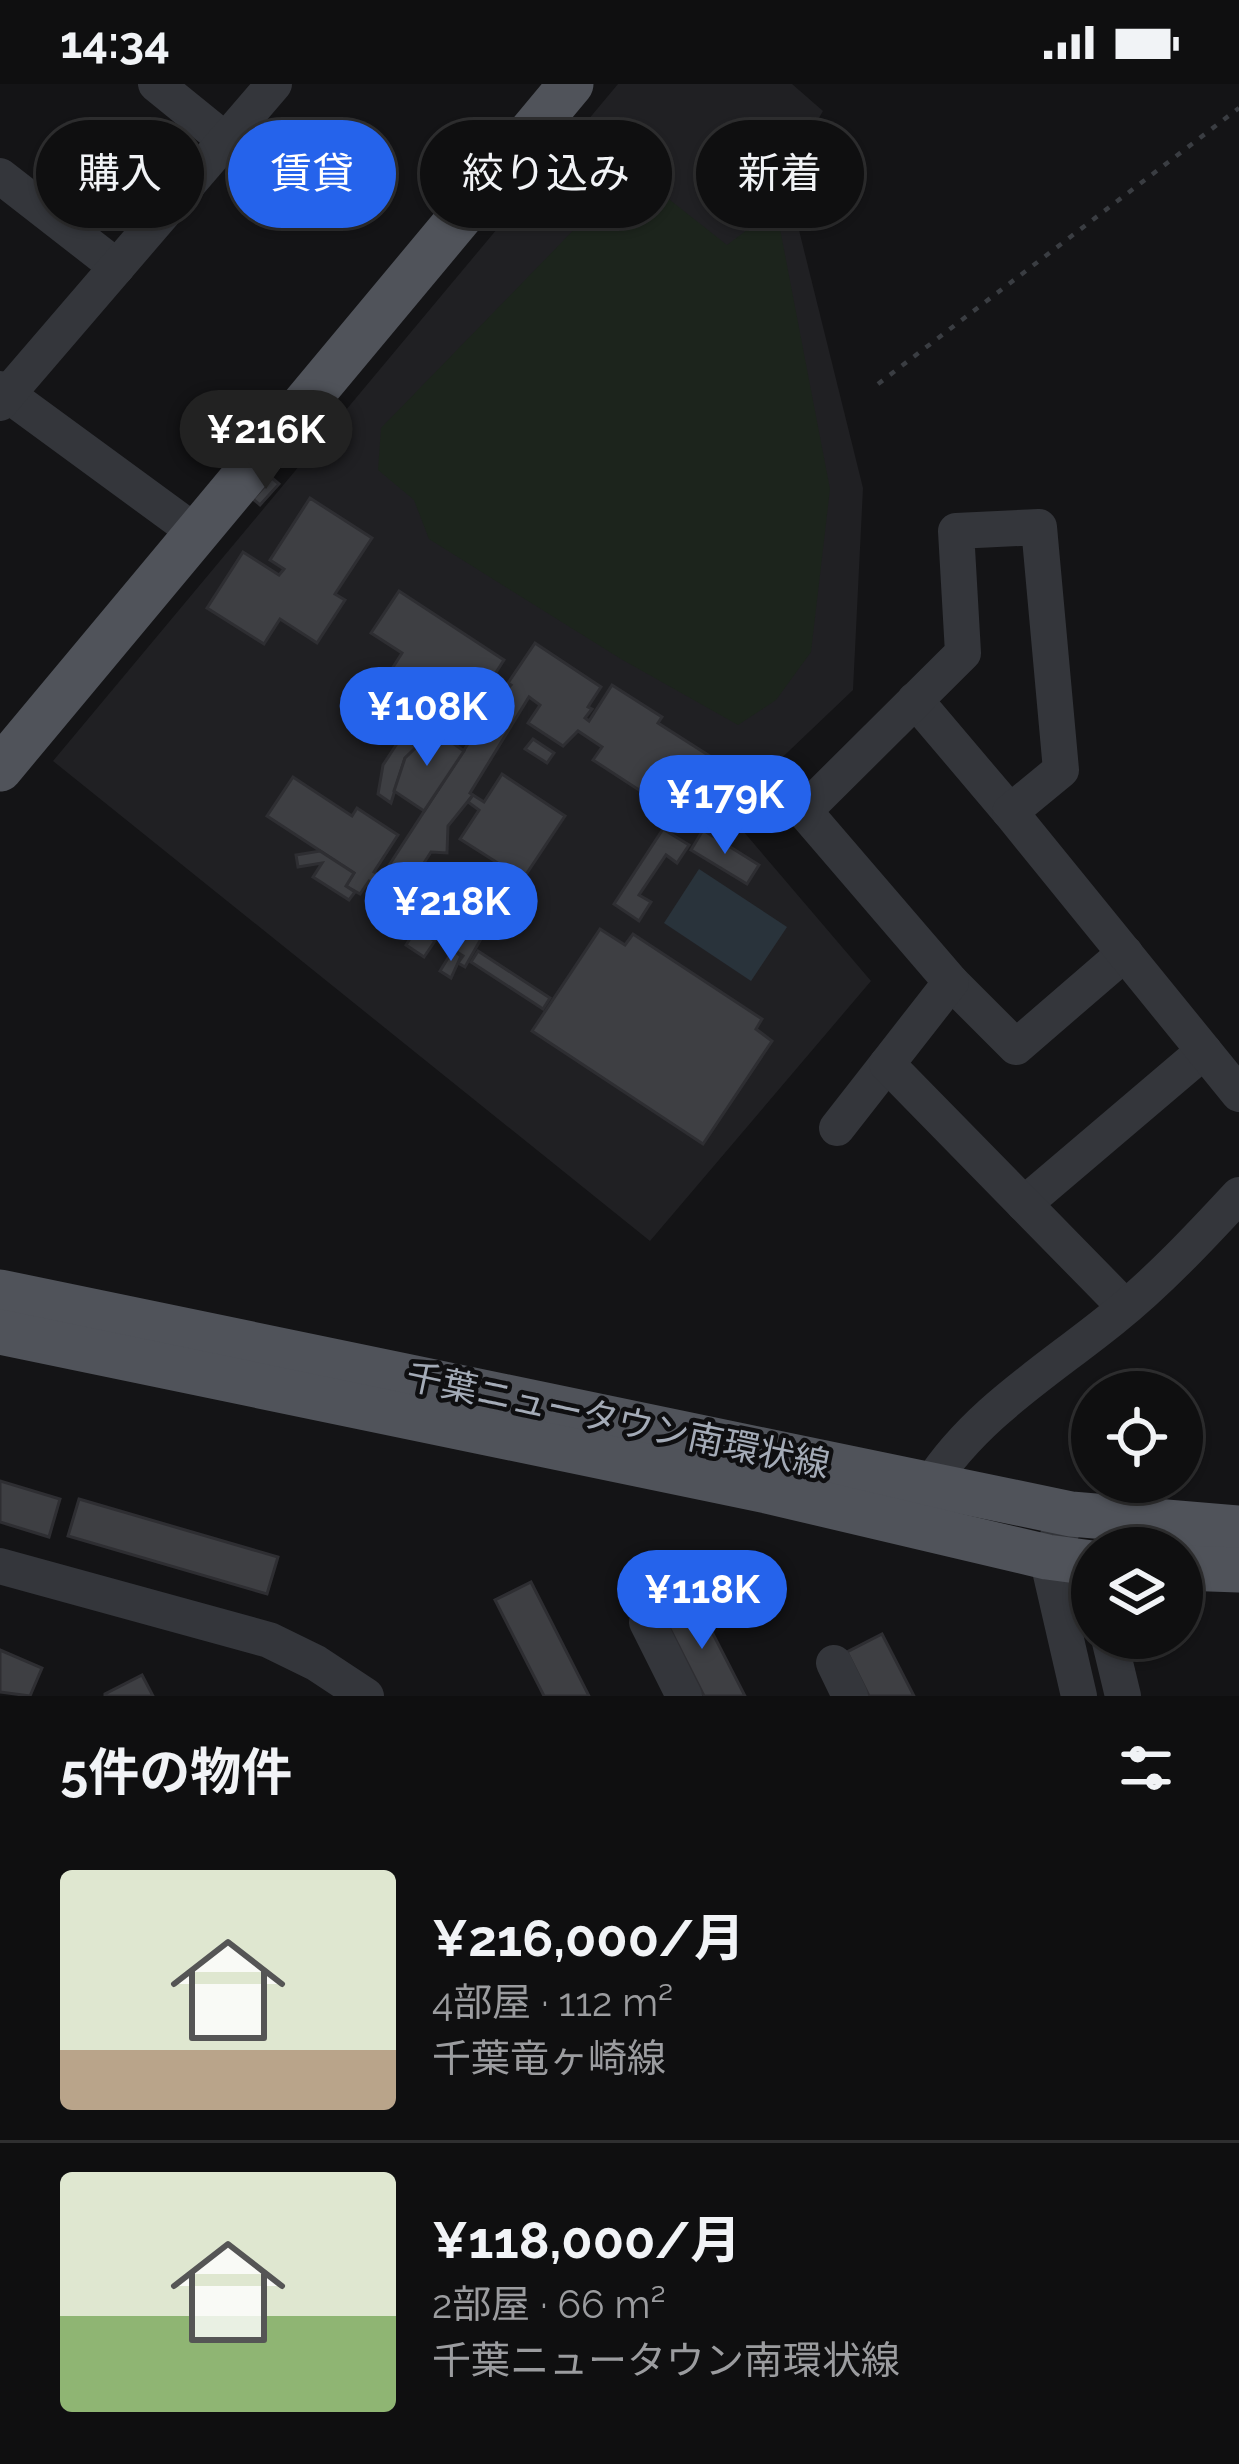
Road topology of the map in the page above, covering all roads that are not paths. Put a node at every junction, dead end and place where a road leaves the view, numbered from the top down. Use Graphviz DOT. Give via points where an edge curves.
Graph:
graph roads {
  1 [pos="157,84"];
  2 [pos="274,84"];
  3 [pos="572,84"];
  4 [pos="225,140"];
  5 [pos="0,176"];
  6 [pos="117,267"];
  7 [pos="2,396"];
  8 [pos="198,534"];
  9 [pos="915,700"];
  10 [pos="0,769"];
  11 [pos="1010,812"];
  12 [pos="1125,953"];
  13 [pos="951,982"];
  14 [pos="1204,1051"];
  15 [pos="886,1064"];
  16 [pos="1239,1094"];
  17 [pos="837,1128"];
  18 [pos="1239,1195"];
  19 [pos="1024,1204"];
  20 [pos="0,1292"];
  21 [pos="1125,1307"];
  22 [pos="0,1332"];
  23 [pos="930,1485"];
  24 [pos="1071,1514"];
  25 [pos="1077,1527"];
  26 [pos="1239,1528"];
  27 [pos="1047,1557"];
  28 [pos="1071,1560"];
  29 [pos="0,1566"];
  30 [pos="1203,1569"];
  31 [pos="1239,1570"];
  32 [pos="647,1622"];
  33 [pos="1114,1659"];
  34 [pos="366,1696"];
  35 [pos="684,1696"];
  36 [pos="1079,1696"];
  37 [pos="1123,1696"];
  1 -- 4 [label="street"];
  2 -- 4 [label="street"];
  3 -- 8 [label="main road"];
  4 -- 6 [label="street"];
  5 -- 6 [label="street"];
  6 -- 7 [label="street"];
  7 -- 8 [label="street"];
  8 -- 10 [label="main road"];
  9 -- 11 [label="street"];
  9 -- 11 [label="street" via="963,653 956,531 1039,526 1061,770"];
  9 -- 13 [label="street" via="804,811"];
  11 -- 12 [label="street"];
  12 -- 13 [label="street" via="1016,1047"];
  12 -- 14 [label="street"];
  13 -- 15 [label="street"];
  14 -- 16 [label="street"];
  14 -- 19 [label="street"];
  15 -- 17 [label="street"];
  15 -- 19 [label="street"];
  18 -- 21 [label="street"];
  19 -- 21 [label="street"];
  20 -- 23 [label="main road, 千葉ニュータウン南環状線"];
  21 -- 23 [label="street" via="988,1415"];
  22 -- 27 [label="main road, 千葉ニュータウン南環状線"];
  23 -- 24 [label="main road, 千葉ニュータウン南環状線"];
  24 -- 25 [label="street"];
  24 -- 26 [label="main road, 千葉ニュータウン南環状線"];
  24 -- 27 [label="street"];
  27 -- 28 [label="main road, 千葉ニュータウン南環状線"];
  27 -- 36 [label="street"];
  29 -- 34 [label="street" via="269,1640"];
  30 -- 31 [label="main road"];
  32 -- 35 [label="street"];
  33 -- 37 [label="street"];
}
